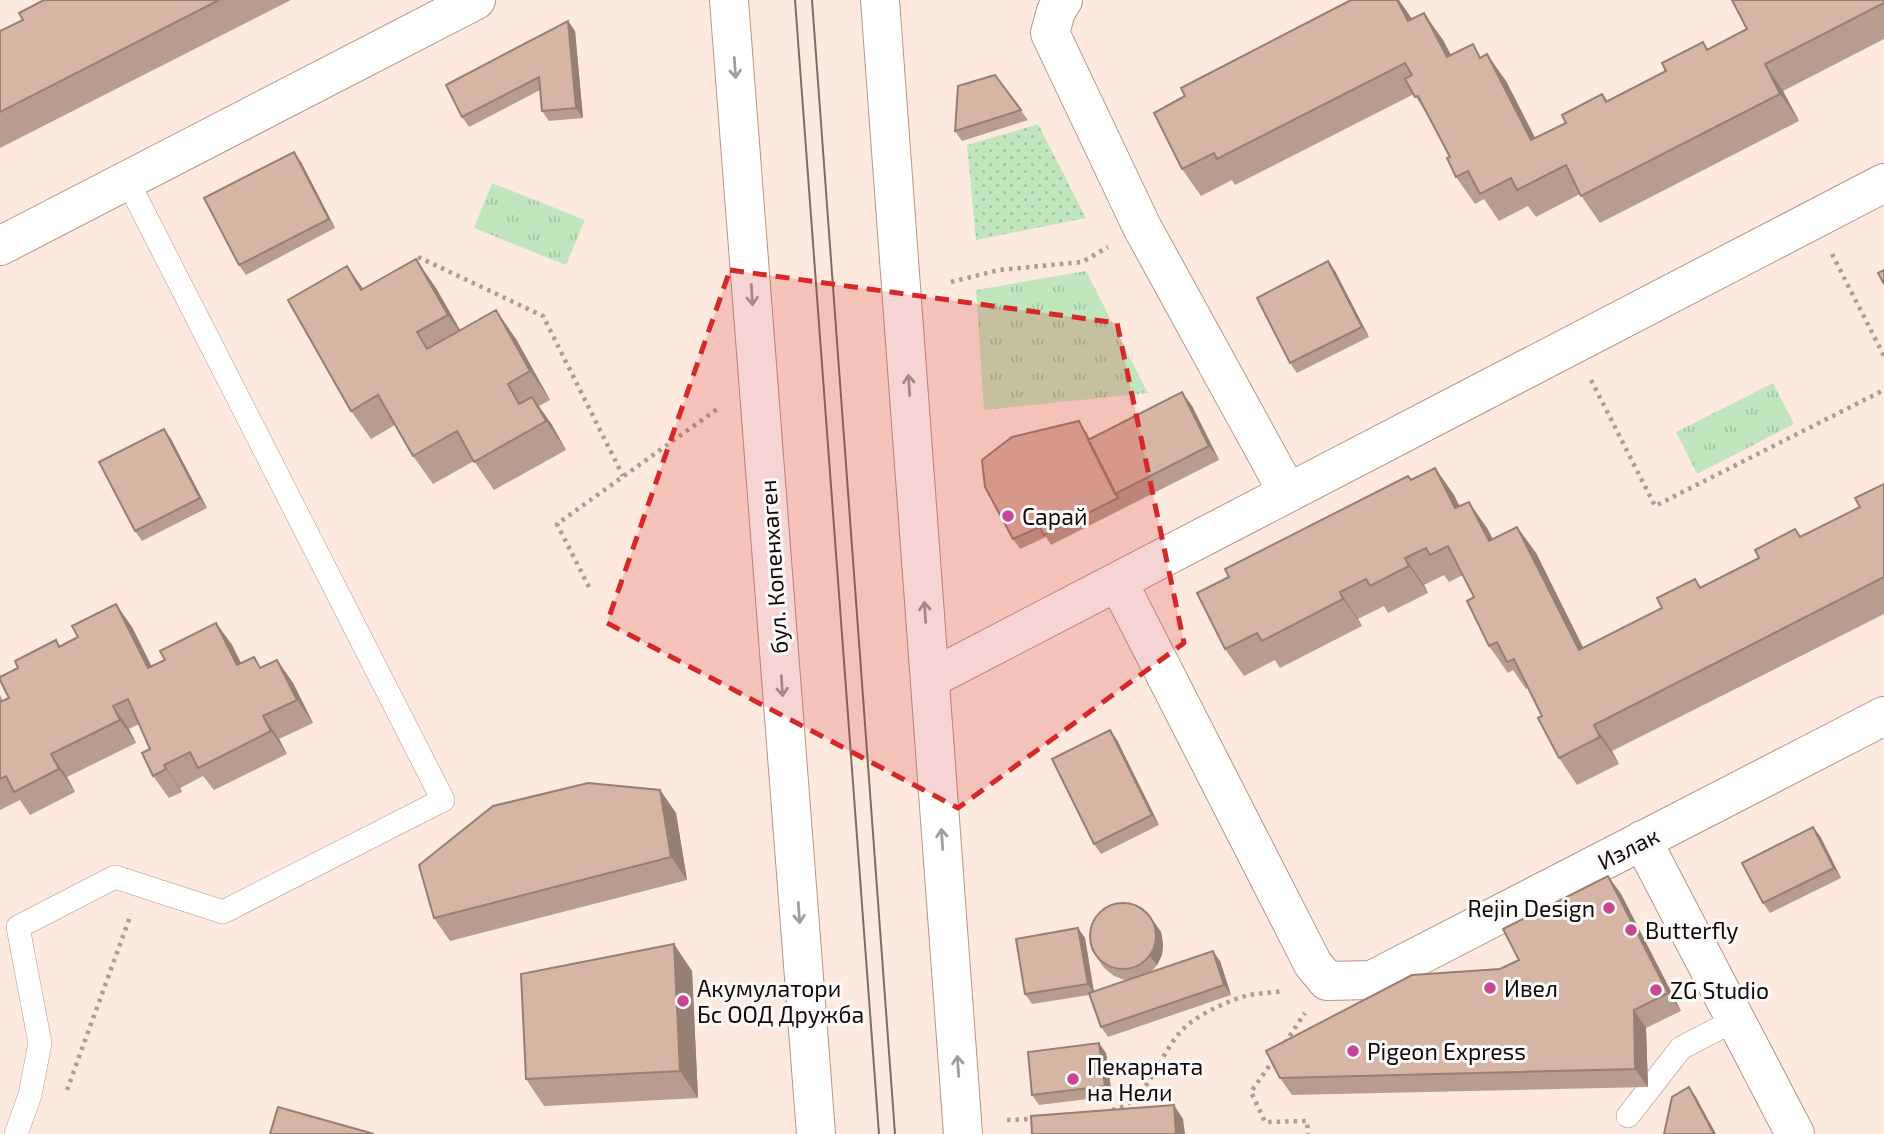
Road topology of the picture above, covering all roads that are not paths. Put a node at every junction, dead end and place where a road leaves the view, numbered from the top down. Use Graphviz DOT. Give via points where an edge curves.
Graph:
graph roads {
  1 [pos="476,0"];
  2 [pos="729,0"];
  3 [pos="880,0"];
  4 [pos="1063,0"];
  5 [pos="127,180"];
  6 [pos="1884,183"];
  7 [pos="0,246"];
  8 [pos="1288,493"];
  9 [pos="1118,582"];
  10 [pos="930,679"];
  11 [pos="1884,716"];
  12 [pos="1642,840"];
  13 [pos="1735,1020"];
  14 [pos="1628,1116"];
  15 [pos="16,1134"];
  16 [pos="817,1134"];
  17 [pos="963,1134"];
  18 [pos="1795,1134"];
  1 -- 5 [label="street"];
  2 -- 16 [label="street, бул. Копенхаген, one-way"];
  10 -- 3 [label="street, one-way"];
  4 -- 8 [label="street" via="1050,33 1142,227"];
  5 -- 7 [label="street"];
  5 -- 15 [label="lane" via="443,800 223,912 115,877 18,927 40,1043 30,1095"];
  6 -- 8 [label="street"];
  8 -- 9 [label="street"];
  9 -- 10 [label="street"];
  9 -- 12 [label="street, Излак" via="1320,973 1372,979"];
  17 -- 10 [label="street, one-way"];
  11 -- 12 [label="street, Излак"];
  12 -- 13 [label="street"];
  13 -- 14 [label="lane" via="1681,1048"];
  13 -- 18 [label="street"];
}
